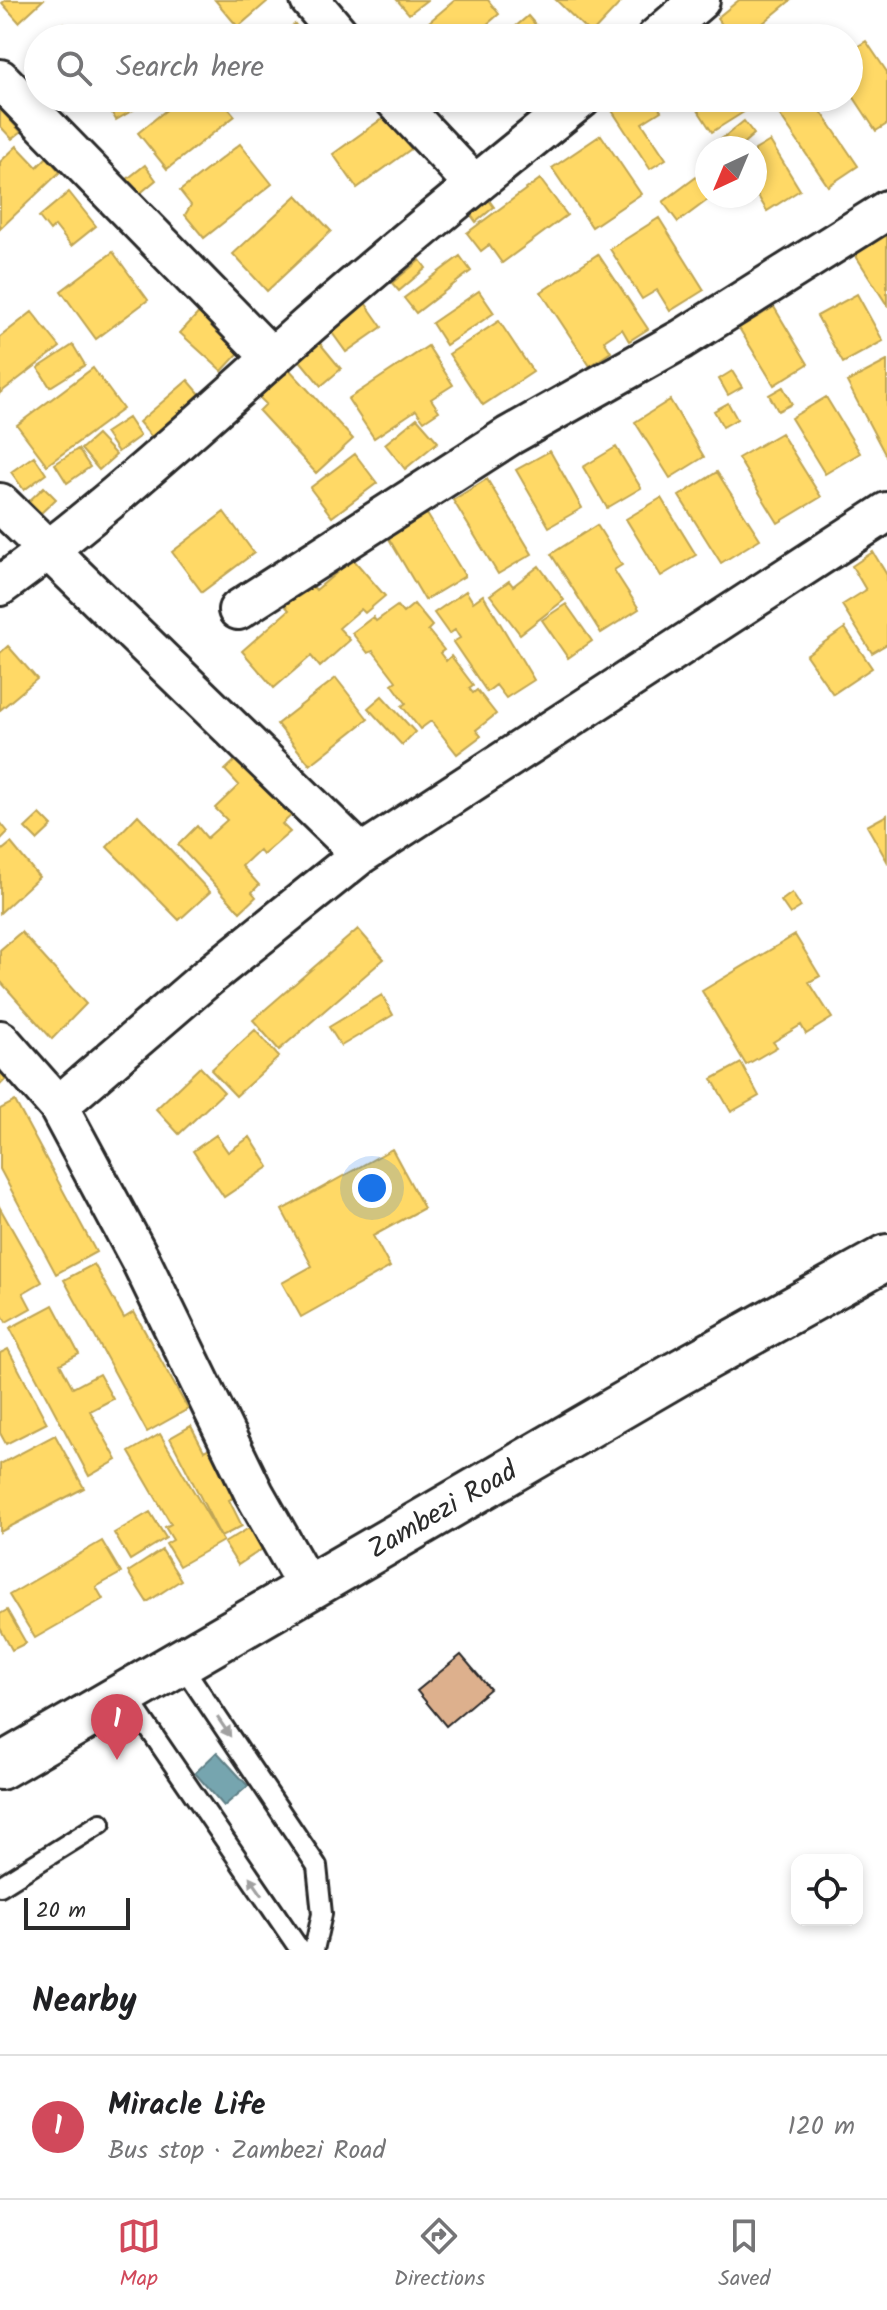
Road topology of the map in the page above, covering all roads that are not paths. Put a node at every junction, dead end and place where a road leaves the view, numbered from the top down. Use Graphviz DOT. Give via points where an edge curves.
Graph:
graph roads {
  1 [pos="310,0"];
  2 [pos="699,0"];
  3 [pos="330,24"];
  4 [pos="672,24"];
  5 [pos="0,79"];
  6 [pos="24,104"];
  7 [pos="32,112"];
  8 [pos="406,112"];
  9 [pos="564,112"];
  10 [pos="473,183"];
  11 [pos="887,210"];
  12 [pos="272,358"];
  13 [pos="0,503"];
  14 [pos="884,521"];
  15 [pos="48,552"];
  16 [pos="0,586"];
  17 [pos="238,610"];
  18 [pos="361,854"];
  19 [pos="0,1040"];
  20 [pos="58,1106"];
  21 [pos="887,1257"];
  22 [pos="309,1590"];
  23 [pos="180,1662"];
  24 [pos="126,1695"];
  25 [pos="0,1767"];
  26 [pos="101,1823"];
  27 [pos="0,1886"];
  28 [pos="300,1950"];
  29 [pos="314,1950"];
  1 -- 3 [label="street"];
  2 -- 4 [label="street"];
  5 -- 6 [label="street"];
  7 -- 12 [label="street"];
  8 -- 10 [label="street"];
  9 -- 10 [label="street"];
  10 -- 12 [label="street"];
  11 -- 17 [label="street" via="682,339 509,436"];
  12 -- 15 [label="street"];
  13 -- 15 [label="street"];
  14 -- 18 [label="street"];
  15 -- 16 [label="street"];
  15 -- 18 [label="street"];
  18 -- 20 [label="street"];
  19 -- 20 [label="street"];
  20 -- 22 [label="street" via="140,1259 254,1493"];
  21 -- 22 [label="main road, Zambezi Road"];
  22 -- 23 [label="main road, Zambezi Road"];
  23 -- 24 [label="main road, Zambezi Road"];
  23 -- 29 [label="lane, one-way" via="317,1866 322,1914"];
  24 -- 25 [label="main road, Zambezi Road"];
  28 -- 24 [label="lane, one-way"];
  26 -- 27 [label="lane"];
}
